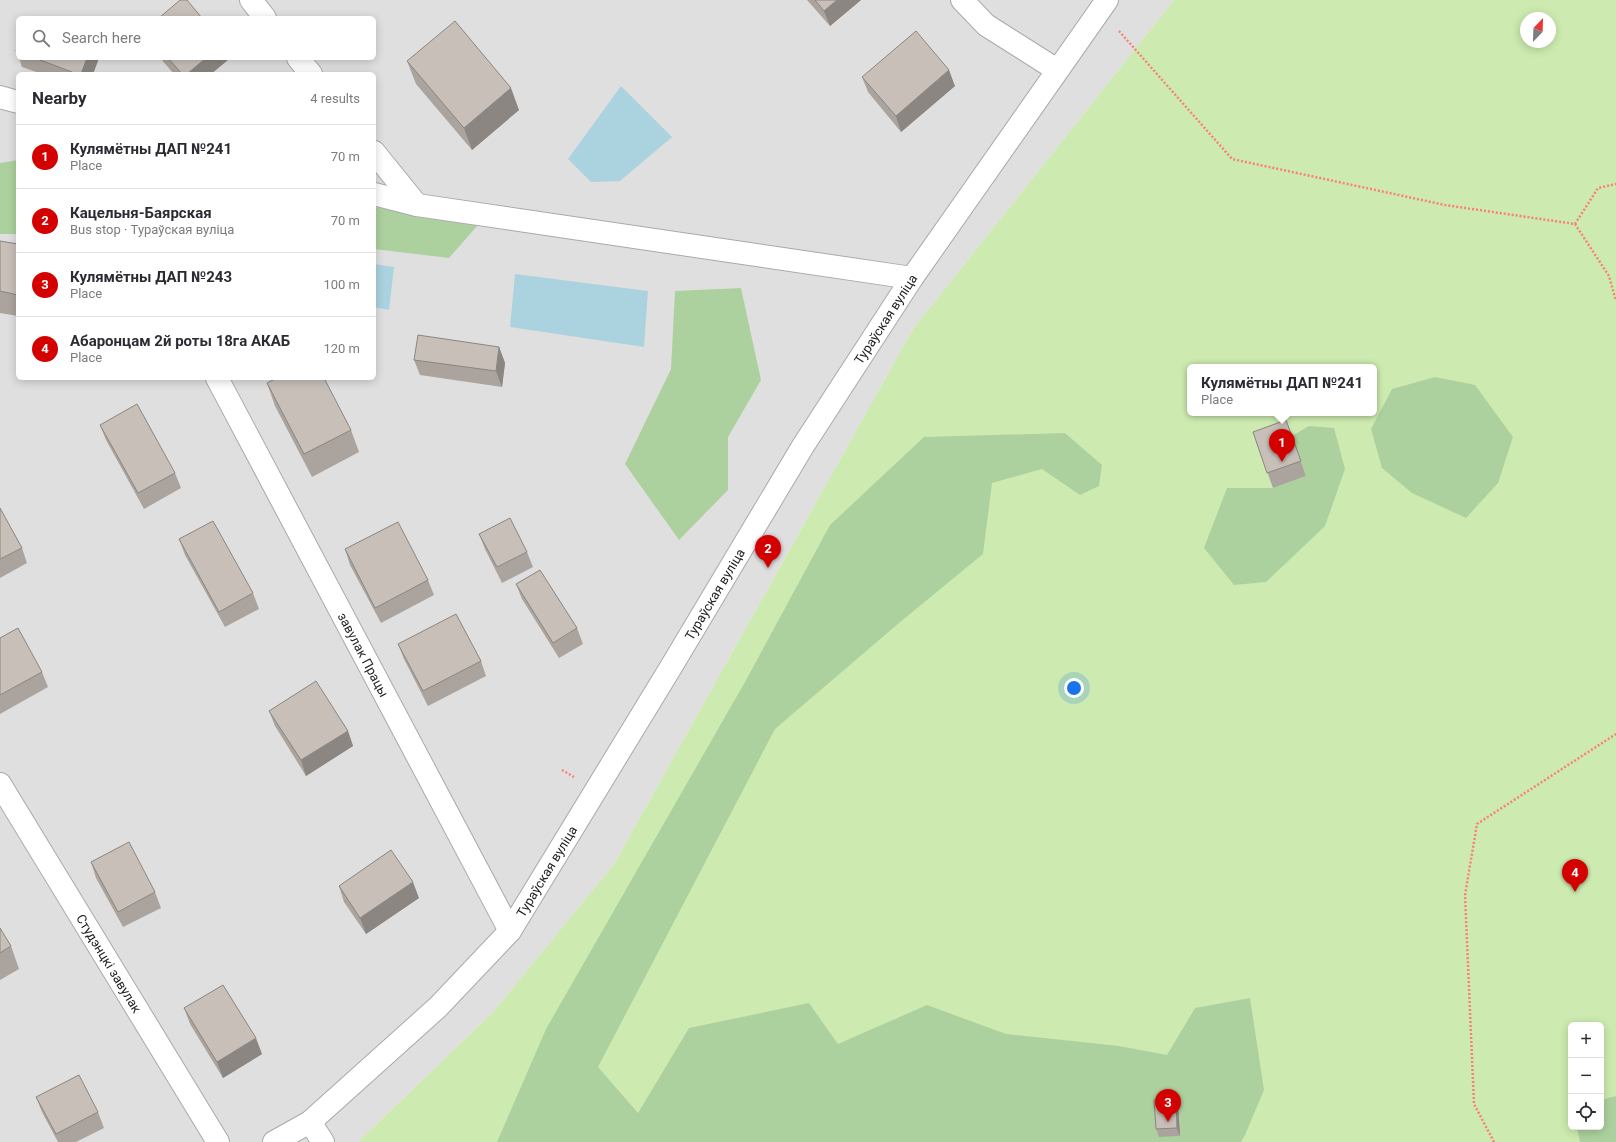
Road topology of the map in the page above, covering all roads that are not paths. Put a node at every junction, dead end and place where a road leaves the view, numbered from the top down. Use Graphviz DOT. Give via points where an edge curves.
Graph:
graph roads {
  1 [pos="251,0"];
  2 [pos="962,0"];
  3 [pos="1103,5"];
  4 [pos="264,16"];
  5 [pos="300,60"];
  6 [pos="1057,70"];
  7 [pos="309,72"];
  8 [pos="0,97"];
  9 [pos="16,101"];
  10 [pos="376,154"];
  11 [pos="376,195"];
  12 [pos="417,205"];
  13 [pos="912,278"];
  14 [pos="218,380"];
  15 [pos="0,784"];
  16 [pos="510,931"];
  17 [pos="310,1122"];
  18 [pos="218,1142"];
  19 [pos="274,1142"];
  20 [pos="323,1142"];
  1 -- 4 [label="street"];
  2 -- 6 [label="street" via="986,25"];
  3 -- 6 [label="street, Тураўская вуліца"];
  5 -- 7 [label="street"];
  6 -- 13 [label="street, Тураўская вуліца"];
  8 -- 9 [label="street"];
  10 -- 12 [label="street"];
  11 -- 12 [label="street"];
  12 -- 13 [label="street"];
  13 -- 16 [label="street, Тураўская вуліца" via="803,446"];
  14 -- 16 [label="street, завулак Працы"];
  15 -- 18 [label="street, Студэнцкі завулак"];
  16 -- 17 [label="street, Тураўская вуліца" via="438,1007"];
  17 -- 19 [label="street, Тураўская вуліца"];
  17 -- 20 [label="street"];
}
